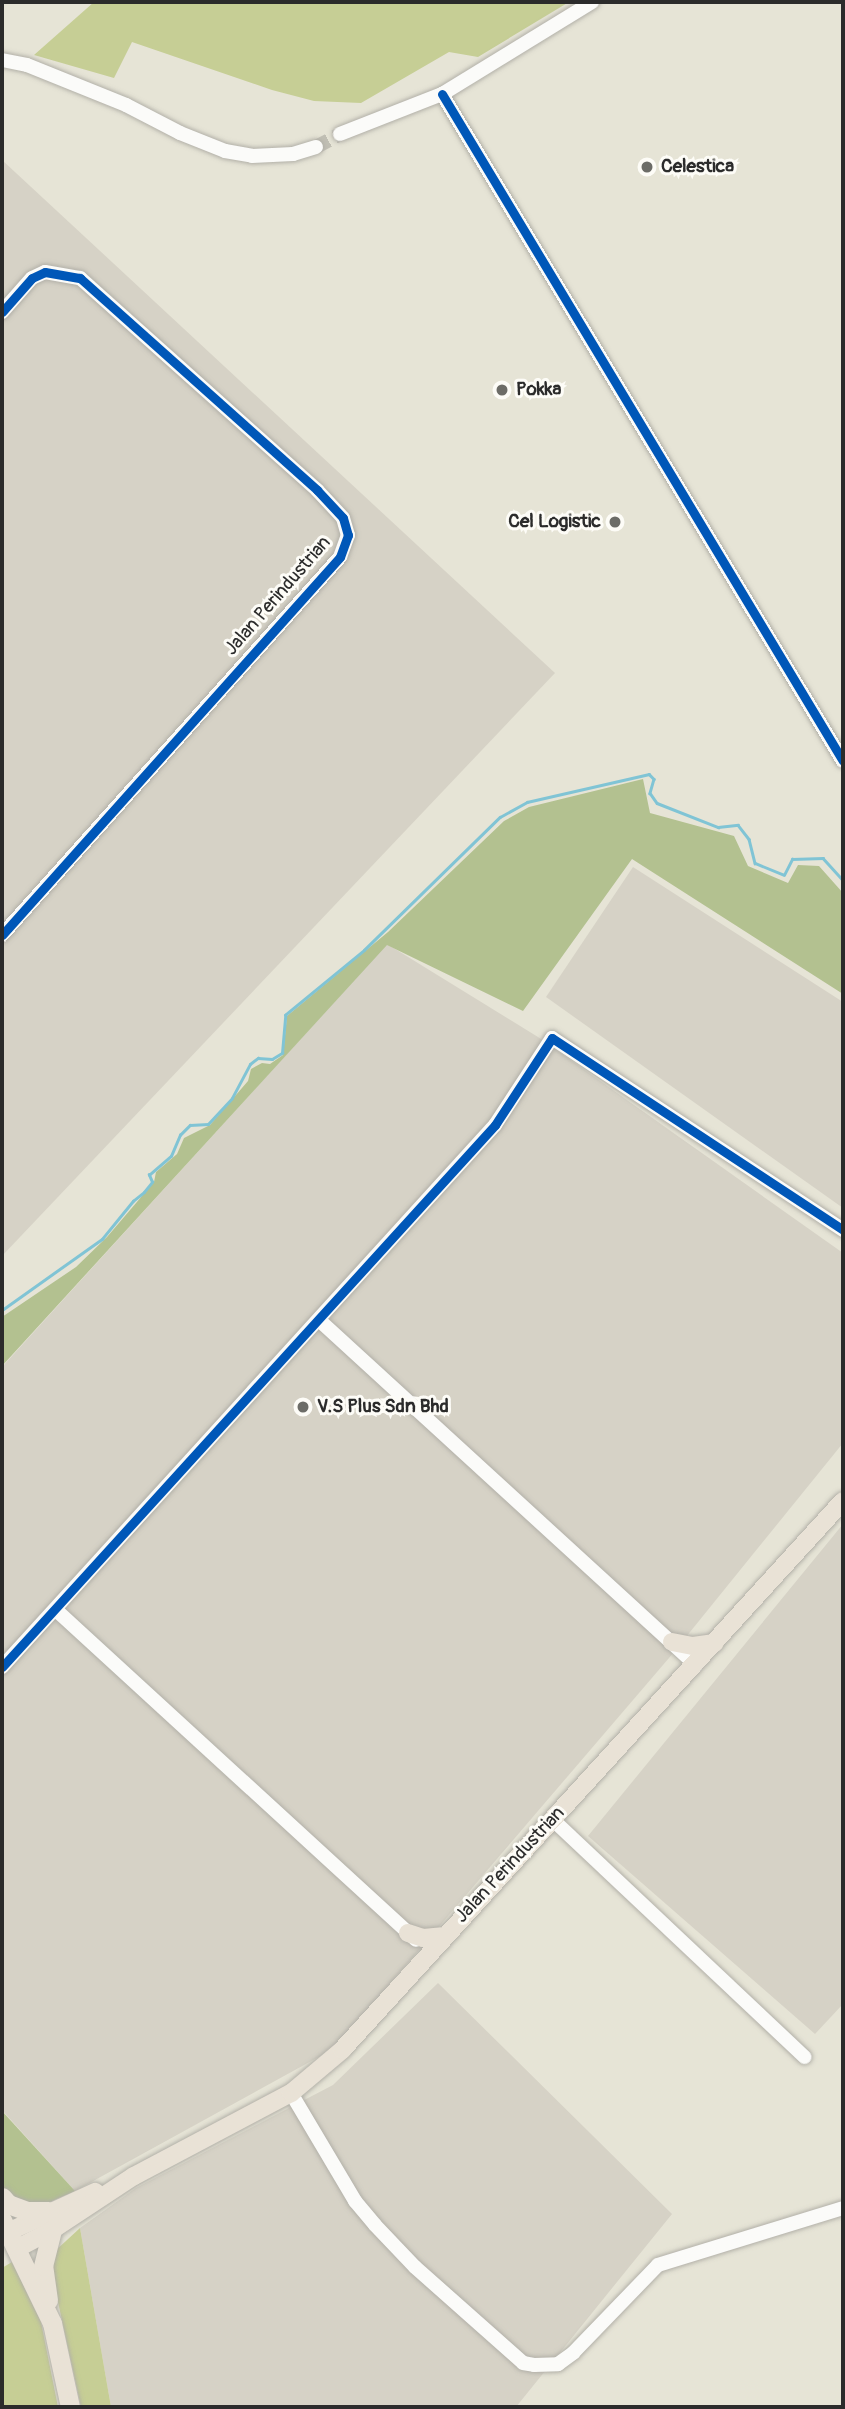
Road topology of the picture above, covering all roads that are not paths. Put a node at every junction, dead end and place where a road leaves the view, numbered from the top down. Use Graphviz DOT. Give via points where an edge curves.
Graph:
graph roads {
  1 [pos="592,2"];
  2 [pos="2,60"];
  3 [pos="442,94"];
  4 [pos="340,134"];
  5 [pos="316,146"];
  6 [pos="2,312"];
  7 [pos="843,761"];
  8 [pos="2,935"];
  9 [pos="843,1230"];
  10 [pos="319,1320"];
  11 [pos="843,1501"];
  12 [pos="55,1610"];
  13 [pos="671,1642"];
  14 [pos="715,1643"];
  15 [pos="696,1665"];
  16 [pos="2,1667"];
  17 [pos="552,1819"];
  18 [pos="408,1933"];
  19 [pos="445,1936"];
  20 [pos="430,1953"];
  21 [pos="805,2057"];
  22 [pos="291,2093"];
  23 [pos="2,2197"];
  24 [pos="843,2208"];
  25 [pos="50,2220"];
  26 [pos="6,2239"];
  27 [pos="52,2323"];
  28 [pos="70,2407"];
  1 -- 3 [label="street"];
  2 -- 5 [label="street" via="27,65 114,100 225,151 252,156 293,154"];
  3 -- 4 [label="street"];
  3 -- 7 [label="street"];
  6 -- 8 [label="street, Jalan Perindustrian" via="38,275 58,272 80,278 317,490 343,518 348,535 340,557"];
  9 -- 10 [label="street" via="552,1038 495,1125"];
  10 -- 12 [label="street"];
  10 -- 13 [label="street"];
  11 -- 14 [label="main road, Jalan Perindustrian"];
  12 -- 16 [label="street"];
  12 -- 18 [label="street"];
  13 -- 14 [label="main road"];
  13 -- 15 [label="street"];
  14 -- 15 [label="main road, Jalan Perindustrian"];
  15 -- 17 [label="main road, Jalan Perindustrian"];
  17 -- 19 [label="main road, Jalan Perindustrian"];
  17 -- 21 [label="street"];
  18 -- 19 [label="main road" via="423,1938"];
  18 -- 20 [label="street"];
  19 -- 20 [label="main road, Jalan Perindustrian"];
  20 -- 22 [label="main road, Jalan Perindustrian" via="342,2050"];
  22 -- 24 [label="street" via="355,2201 375,2225 523,2363 558,2364 658,2265"];
  22 -- 25 [label="main road, Jalan Perindustrian"];
  23 -- 25 [label="highway" via="8,2204"];
  25 -- 26 [label="main road, Jalan Perindustrian"];
  25 -- 27 [label="highway" via="43,2266"];
  26 -- 27 [label="highway"];
  27 -- 28 [label="highway"];
}
